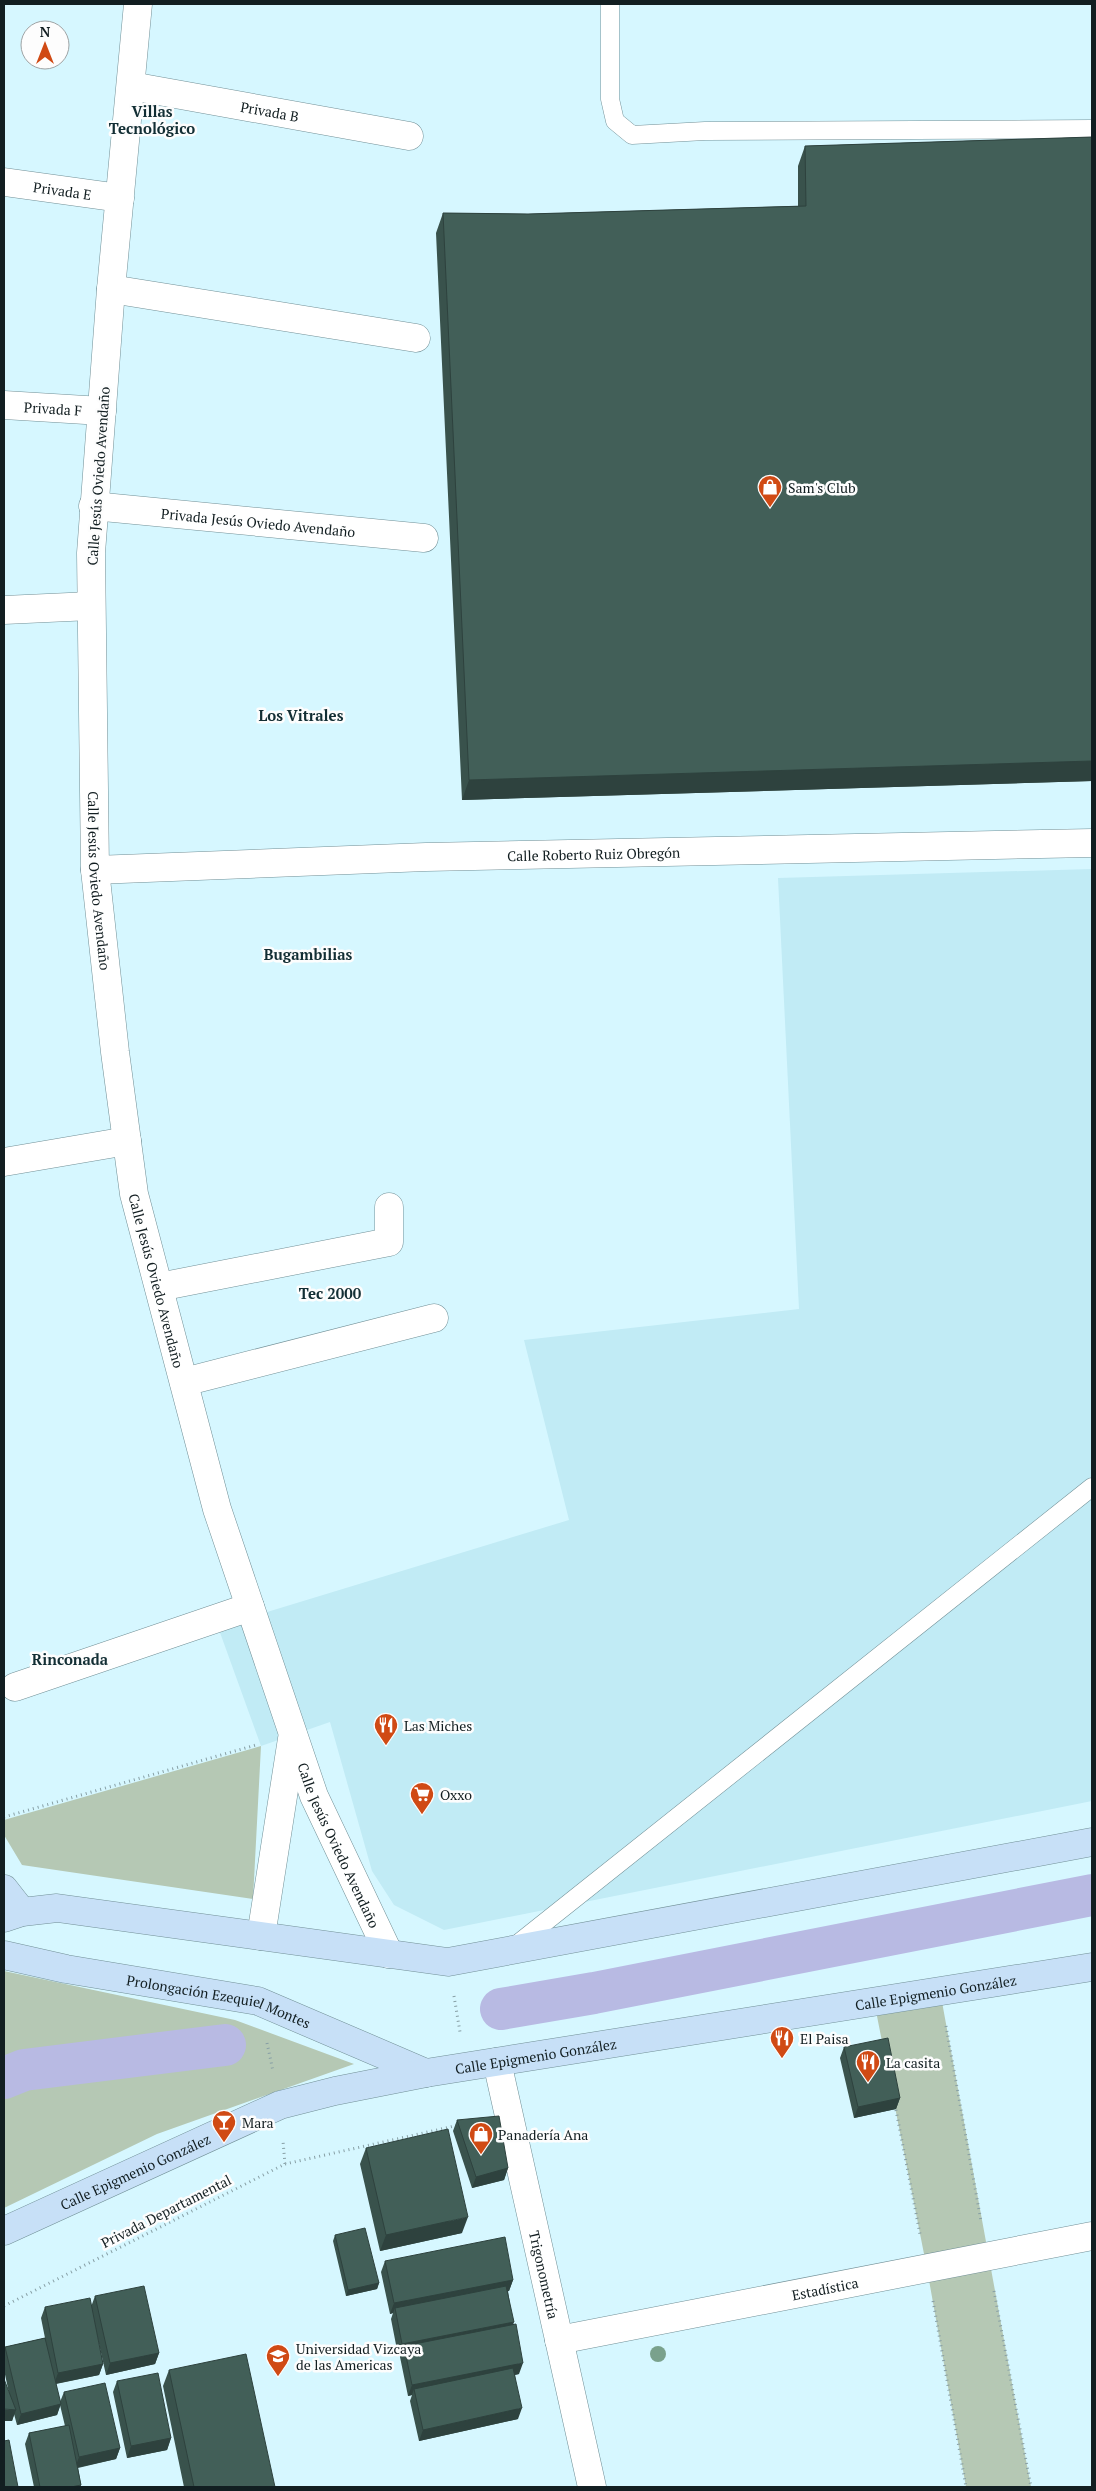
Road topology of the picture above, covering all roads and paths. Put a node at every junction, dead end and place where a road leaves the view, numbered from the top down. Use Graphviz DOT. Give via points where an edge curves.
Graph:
graph roads {
  1 [pos="138,4"];
  2 [pos="610,4"];
  3 [pos="131,86"];
  4 [pos="1092,129"];
  5 [pos="409,136"];
  6 [pos="4,182"];
  7 [pos="120,198"];
  8 [pos="111,289"];
  9 [pos="416,338"];
  10 [pos="4,405"];
  11 [pos="102,411"];
  12 [pos="93,506"];
  13 [pos="424,538"];
  14 [pos="91,606"];
  15 [pos="4,610"];
  16 [pos="1092,843"];
  17 [pos="95,870"];
  18 [pos="127,1141"];
  19 [pos="4,1162"];
  20 [pos="389,1207"];
  21 [pos="159,1287"];
  22 [pos="434,1318"];
  23 [pos="184,1382"];
  24 [pos="1092,1487"];
  25 [pos="250,1607"];
  26 [pos="15,1687"];
  27 [pos="292,1735"];
  28 [pos="4,1818"];
  29 [pos="1092,1842"];
  30 [pos="4,1889"];
  31 [pos="13,1915"];
  32 [pos="262,1936"];
  33 [pos="510,1950"];
  34 [pos="389,1954"];
  35 [pos="4,1955"];
  36 [pos="448,1962"];
  37 [pos="1092,1966"];
  38 [pos="940,1991"];
  39 [pos="258,2001"];
  40 [pos="497,2062"];
  41 [pos="466,2067"];
  42 [pos="426,2073"];
  43 [pos="894,2101"];
  44 [pos="280,2105"];
  45 [pos="462,2125"];
  46 [pos="285,2164"];
  47 [pos="4,2231"];
  48 [pos="1092,2236"];
  49 [pos="987,2257"];
  50 [pos="928,2269"];
  51 [pos="4,2306"];
  52 [pos="559,2340"];
  53 [pos="592,2487"];
  54 [pos="966,2487"];
  55 [pos="1031,2487"];
  1 -- 3 [label="street, Calle Jesús Oviedo Avendaño"];
  2 -- 4 [label="lane" via="610,99 615,120 632,135 706,131"];
  3 -- 5 [label="street, Privada B"];
  3 -- 7 [label="street, Calle Jesús Oviedo Avendaño"];
  6 -- 7 [label="street, Privada E"];
  7 -- 8 [label="street, Calle Jesús Oviedo Avendaño"];
  8 -- 9 [label="street"];
  8 -- 11 [label="street, Calle Jesús Oviedo Avendaño"];
  10 -- 11 [label="street, Privada F"];
  11 -- 12 [label="street, Calle Jesús Oviedo Avendaño"];
  12 -- 13 [label="street, Privada Jesús Oviedo Avendaño"];
  12 -- 14 [label="street, Calle Jesús Oviedo Avendaño"];
  14 -- 15 [label="street"];
  14 -- 17 [label="street, Calle Jesús Oviedo Avendaño"];
  16 -- 17 [label="street, Calle Roberto Ruiz Obregón" via="426,857"];
  17 -- 18 [label="street, Calle Jesús Oviedo Avendaño"];
  18 -- 19 [label="street"];
  18 -- 21 [label="street, Calle Jesús Oviedo Avendaño" via="134,1194"];
  20 -- 21 [label="street" via="389,1242"];
  21 -- 23 [label="street, Calle Jesús Oviedo Avendaño"];
  22 -- 23 [label="street"];
  23 -- 25 [label="street, Calle Jesús Oviedo Avendaño" via="217,1509"];
  24 -- 33 [label="lane"];
  25 -- 26 [label="street"];
  25 -- 27 [label="street, Calle Jesús Oviedo Avendaño"];
  27 -- 28 [label="path"];
  27 -- 32 [label="street, Calle Jesús Oviedo Avendaño"];
  27 -- 34 [label="street, Calle Jesús Oviedo Avendaño" via="314,1796"];
  29 -- 33 [label="main road"];
  30 -- 31 [label="main road"];
  31 -- 32 [label="main road" via="57,1908"];
  32 -- 34 [label="main road"];
  33 -- 36 [label="main road"];
  34 -- 36 [label="main road"];
  35 -- 39 [label="main road, Prolongación Ezequiel Montes" via="66,1969"];
  36 -- 41 [label="path"];
  37 -- 38 [label="main road, Calle Epigmenio González"];
  38 -- 40 [label="main road, Calle Epigmenio González"];
  38 -- 49 [label="path"];
  39 -- 42 [label="main road, Prolongación Ezequiel Montes"];
  39 -- 44 [label="path"];
  40 -- 41 [label="main road, Calle Epigmenio González"];
  40 -- 52 [label="street, Trigonometría"];
  41 -- 42 [label="main road, Calle Epigmenio González"];
  42 -- 44 [label="main road, Calle Epigmenio González" via="335,2090"];
  43 -- 50 [label="path"];
  44 -- 46 [label="path"];
  44 -- 47 [label="main road, Calle Epigmenio González"];
  45 -- 46 [label="path, Privada Departamental"];
  46 -- 51 [label="path, Privada Departamental"];
  48 -- 49 [label="street, Estadística"];
  49 -- 50 [label="street, Estadística"];
  49 -- 55 [label="path"];
  50 -- 52 [label="street, Estadística"];
  50 -- 54 [label="path"];
  52 -- 53 [label="street, Trigonometría"];
}
